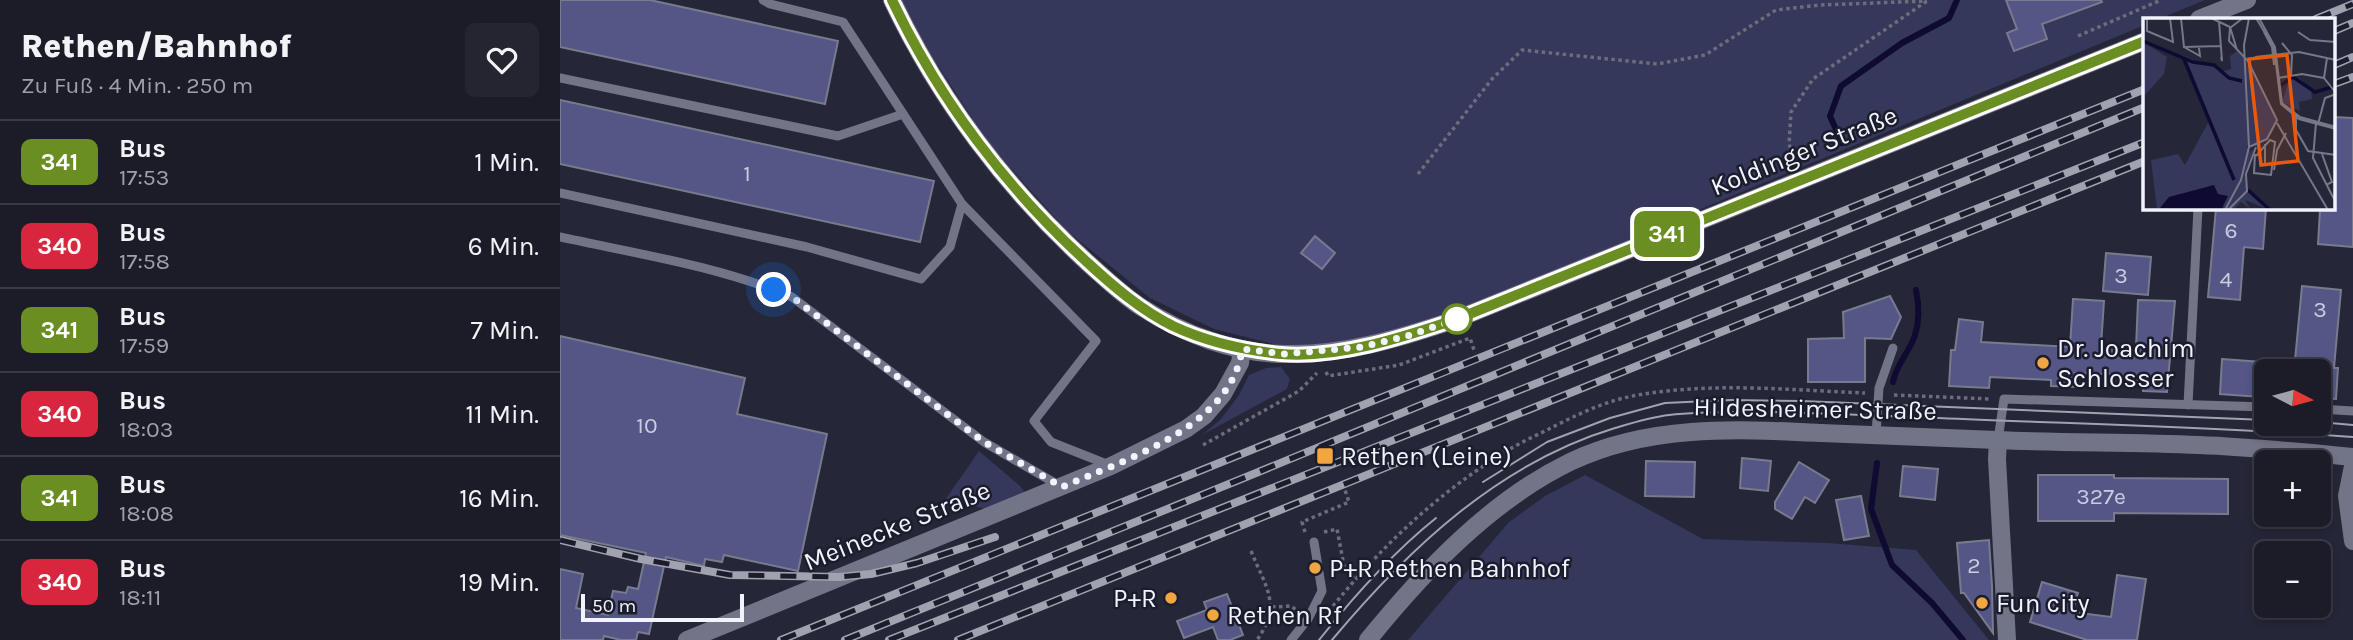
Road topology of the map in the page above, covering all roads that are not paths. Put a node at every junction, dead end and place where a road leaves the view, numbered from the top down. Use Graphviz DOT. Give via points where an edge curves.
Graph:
graph roads {
  1 [pos="763,0"];
  2 [pos="892,0"];
  3 [pos="2247,0"];
  4 [pos="2226,4"];
  5 [pos="2201,18"];
  6 [pos="2143,42"];
  7 [pos="560,78"];
  8 [pos="903,114"];
  9 [pos="560,193"];
  10 [pos="962,204"];
  11 [pos="2198,210"];
  12 [pos="560,237"];
  13 [pos="1893,348"];
  14 [pos="1242,349"];
  15 [pos="2188,405"];
  16 [pos="2254,407"];
  17 [pos="2331,410"];
  18 [pos="2353,411"];
  19 [pos="1876,435"];
  20 [pos="1998,440"];
  21 [pos="2353,457"];
  22 [pos="1111,466"];
  23 [pos="2353,466"];
  24 [pos="1062,487"];
  25 [pos="2353,541"];
  26 [pos="1314,542"];
  27 [pos="687,640"];
  28 [pos="1291,640"];
  29 [pos="1368,640"];
  30 [pos="2007,640"];
  1 -- 8 [label="lane" via="843,22"];
  2 -- 14 [label="street, Koldinger Straße" via="925,63 985,151 1057,235 1139,306 1206,340"];
  3 -- 4 [label="street"];
  4 -- 5 [label="street"];
  6 -- 14 [label="street, Koldinger Straße" via="1457,319 1362,347 1284,354"];
  7 -- 8 [label="lane" via="838,136"];
  8 -- 10 [label="lane"];
  9 -- 10 [label="lane" via="807,247 921,279 950,247"];
  10 -- 22 [label="lane" via="1096,341 1034,421 1051,442"];
  11 -- 15 [label="lane"];
  12 -- 24 [label="lane" via="710,269 792,297 984,442"];
  13 -- 19 [label="lane" via="1879,388"];
  14 -- 22 [label="street, Meinecke Straße" via="1240,363 1223,394 1204,416"];
  15 -- 16 [label="lane"];
  15 -- 20 [label="lane" via="2004,399"];
  17 -- 18 [label="lane"];
  19 -- 20 [label="street, Hildesheimer Straße"];
  19 -- 29 [label="street, Hildesheimer Straße" via="1683,431 1643,438 1571,461 1502,505 1470,532 1404,596"];
  20 -- 21 [label="street, Hildesheimer Straße" via="2198,444"];
  20 -- 30 [label="street"];
  22 -- 24 [label="street, Meinecke Straße"];
  23 -- 25 [label="street" via="2347,496"];
  24 -- 27 [label="street, Meinecke Straße"];
  26 -- 28 [label="lane" via="1322,591"];
}
